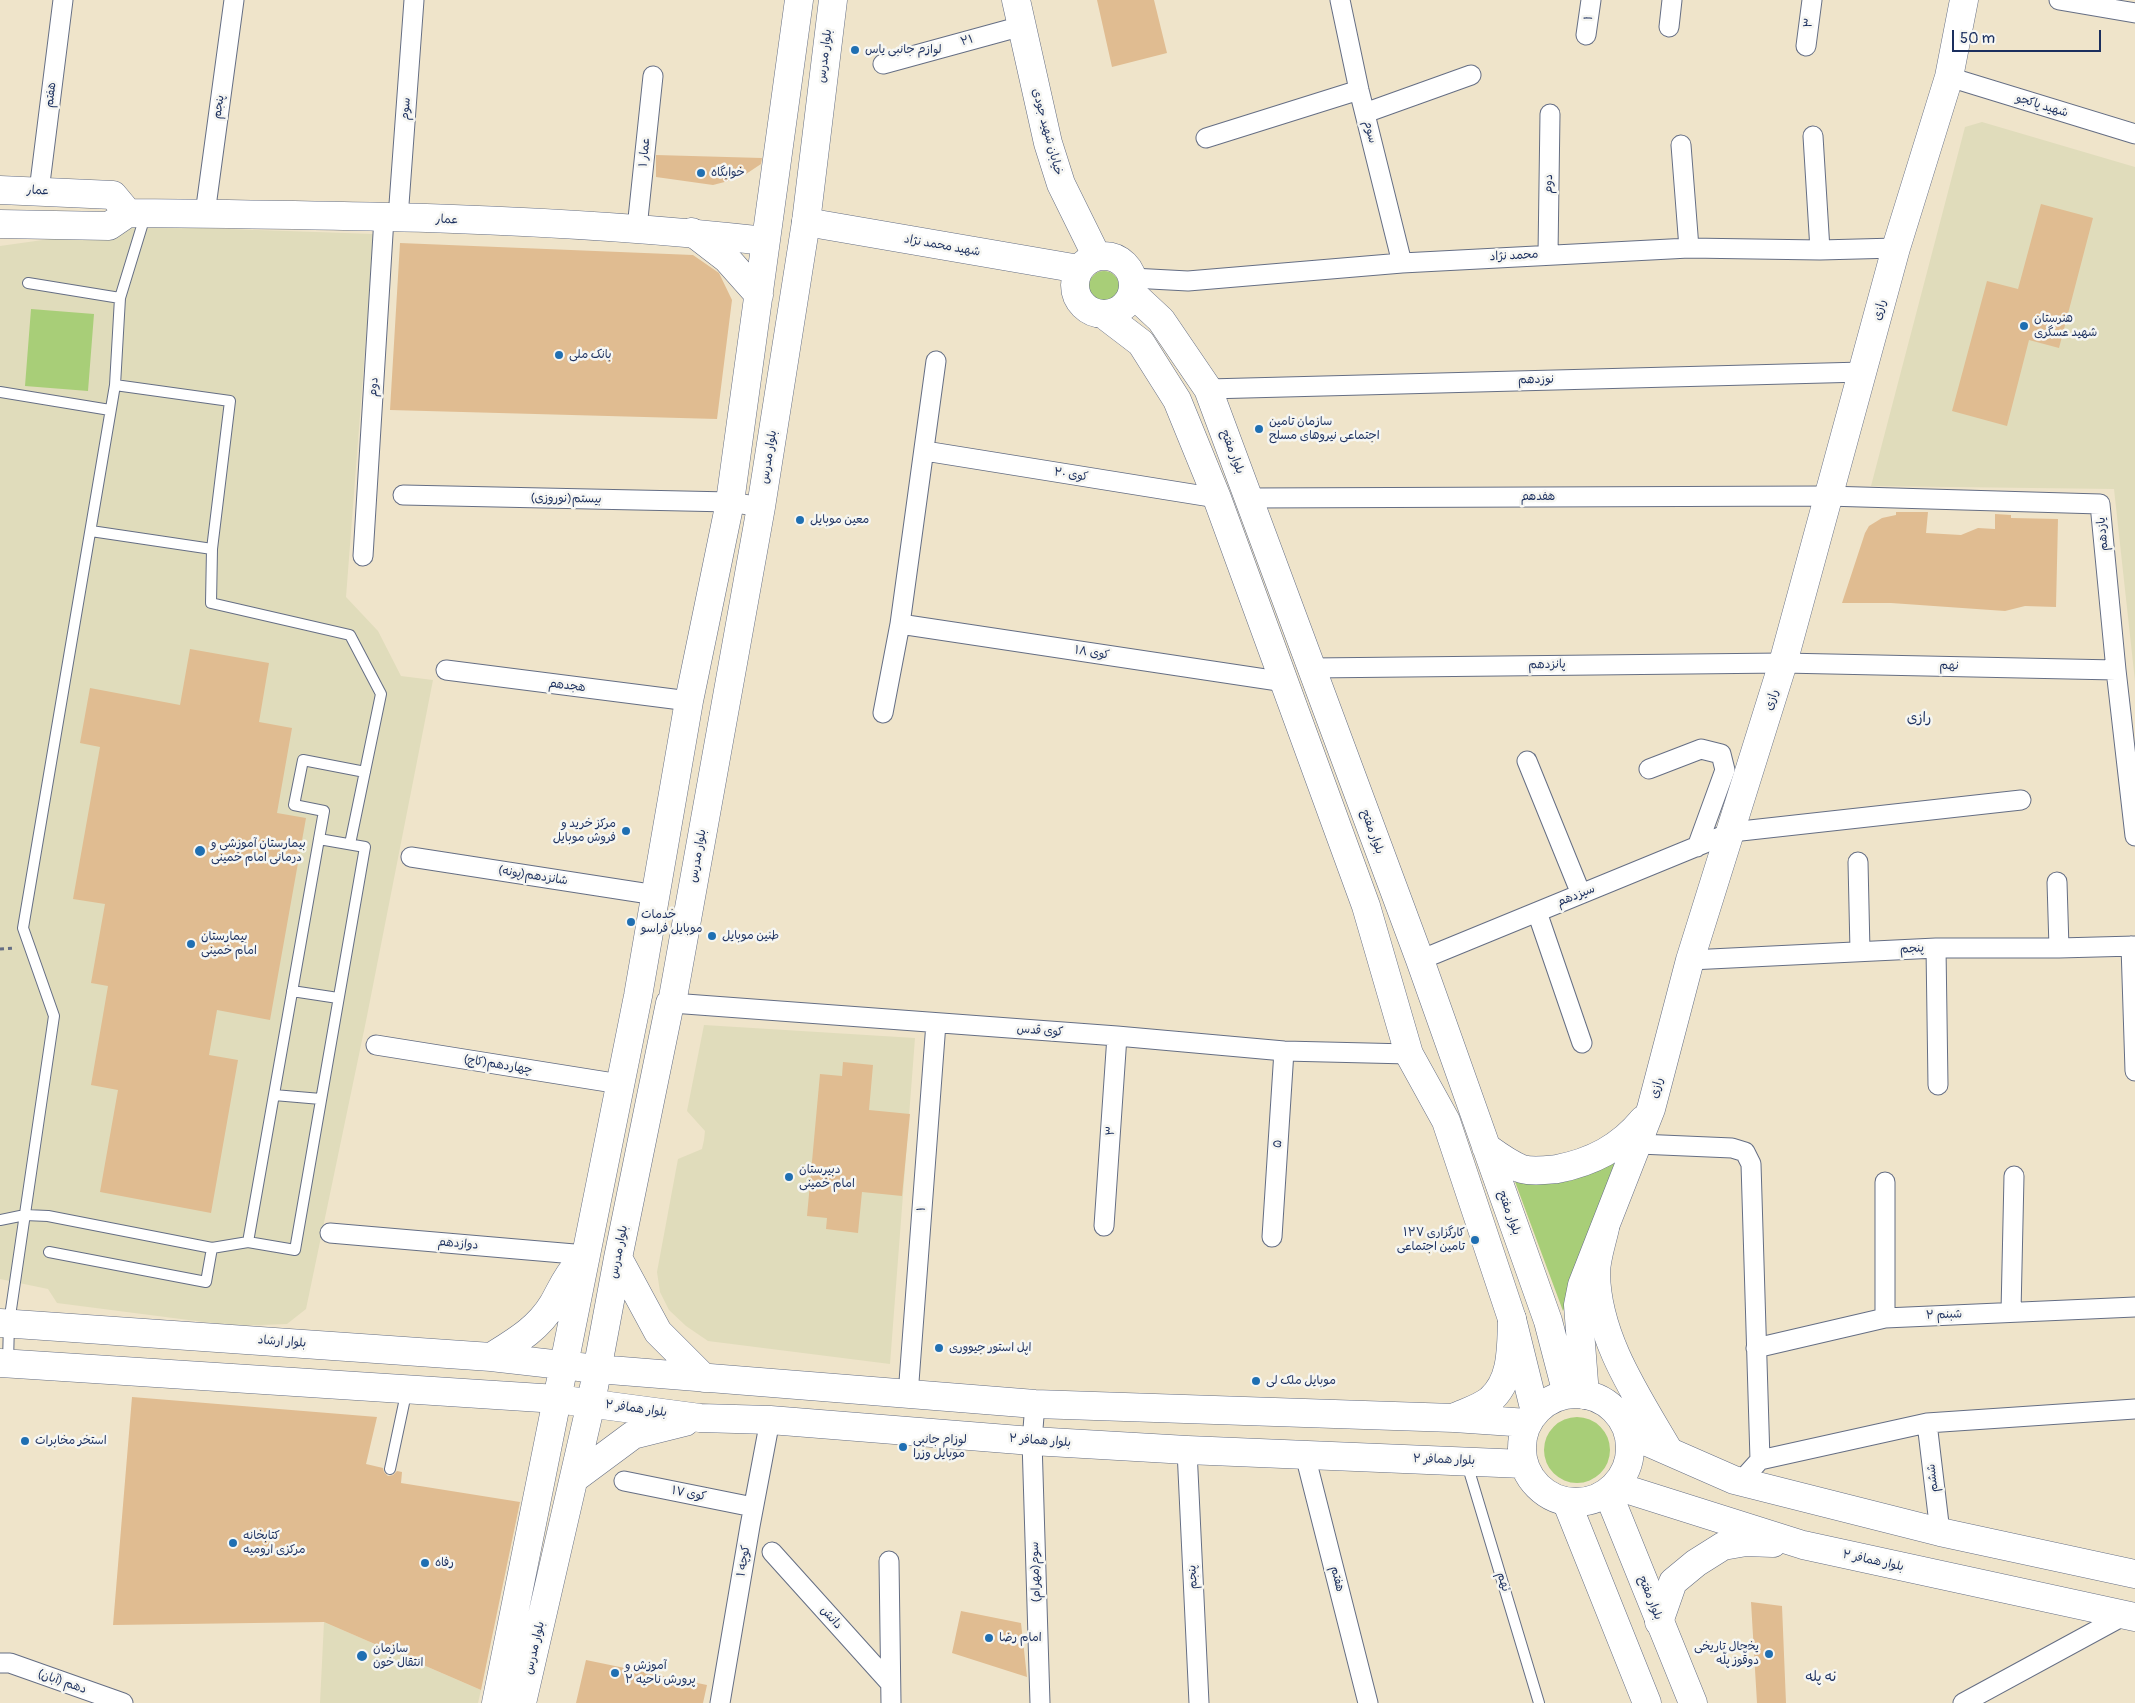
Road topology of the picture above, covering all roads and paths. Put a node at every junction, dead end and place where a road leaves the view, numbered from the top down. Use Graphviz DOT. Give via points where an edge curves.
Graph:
graph roads {
  1 [pos="63,0"];
  2 [pos="234,0"];
  3 [pos="414,0"];
  4 [pos="799,0"];
  5 [pos="833,0"];
  6 [pos="1340,0"];
  7 [pos="1591,0"];
  8 [pos="1672,0"];
  9 [pos="1812,0"];
  10 [pos="1964,0"];
  11 [pos="2059,0"];
  12 [pos="1019,13"];
  13 [pos="2135,13"];
  14 [pos="1669,28"];
  15 [pos="1586,36"];
  16 [pos="1806,46"];
  17 [pos="884,64"];
  18 [pos="653,76"];
  19 [pos="1471,76"];
  20 [pos="1949,77"];
  21 [pos="1359,90"];
  22 [pos="1366,113"];
  23 [pos="1550,114"];
  24 [pos="2135,134"];
  25 [pos="1813,136"];
  26 [pos="1206,138"];
  27 [pos="1681,146"];
  28 [pos="0,190"];
  29 [pos="38,191"];
  30 [pos="136,213"];
  31 [pos="205,214"];
  32 [pos="391,218"];
  33 [pos="806,222"];
  34 [pos="0,224"];
  35 [pos="637,228"];
  36 [pos="692,232"];
  37 [pos="765,241"];
  38 [pos="1689,248"];
  39 [pos="1896,248"];
  40 [pos="1820,250"];
  41 [pos="1548,254"];
  42 [pos="1088,263"];
  43 [pos="1402,263"];
  44 [pos="28,283"];
  45 [pos="1132,285"];
  46 [pos="759,295"];
  47 [pos="120,298"];
  48 [pos="1103,314"];
  49 [pos="936,361"];
  50 [pos="1863,372"];
  51 [pos="115,385"];
  52 [pos="1208,389"];
  53 [pos="0,392"];
  54 [pos="110,410"];
  55 [pos="925,452"];
  56 [pos="403,495"];
  57 [pos="1828,496"];
  58 [pos="1217,498"];
  59 [pos="1249,498"];
  60 [pos="730,502"];
  61 [pos="761,507"];
  62 [pos="91,531"];
  63 [pos="212,549"];
  64 [pos="364,556"];
  65 [pos="900,624"];
  66 [pos="1783,663"];
  67 [pos="1312,668"];
  68 [pos="446,670"];
  69 [pos="2116,670"];
  70 [pos="1285,682"];
  71 [pos="689,701"];
  72 [pos="883,713"];
  73 [pos="1339,743"];
  74 [pos="1311,754"];
  75 [pos="1526,762"];
  76 [pos="1648,769"];
  77 [pos="365,772"];
  78 [pos="2020,800"];
  79 [pos="1732,832"];
  80 [pos="2135,836"];
  81 [pos="319,839"];
  82 [pos="350,844"];
  83 [pos="1696,846"];
  84 [pos="411,857"];
  85 [pos="1858,862"];
  86 [pos="2057,882"];
  87 [pos="1581,894"];
  88 [pos="656,895"];
  89 [pos="1537,912"];
  90 [pos="2133,946"];
  91 [pos="1936,948"];
  92 [pos="2059,948"];
  93 [pos="1860,951"];
  94 [pos="1420,960"];
  95 [pos="1690,960"];
  96 [pos="292,991"];
  97 [pos="638,996"];
  98 [pos="338,998"];
  99 [pos="671,1003"];
  100 [pos="936,1024"];
  101 [pos="1117,1036"];
  102 [pos="1582,1043"];
  103 [pos="376,1045"];
  104 [pos="1284,1051"];
  105 [pos="1409,1054"];
  106 [pos="2135,1071"];
  107 [pos="620,1084"];
  108 [pos="1938,1084"];
  109 [pos="274,1095"];
  110 [pos="321,1099"];
  111 [pos="1651,1109"];
  112 [pos="1639,1144"];
  113 [pos="1486,1147"];
  114 [pos="2014,1176"];
  115 [pos="1885,1182"];
  116 [pos="25,1216"];
  117 [pos="0,1220"];
  118 [pos="1104,1226"];
  119 [pos="1605,1228"];
  120 [pos="330,1233"];
  121 [pos="1272,1237"];
  122 [pos="248,1242"];
  123 [pos="212,1248"];
  124 [pos="49,1252"];
  125 [pos="586,1255"];
  126 [pos="618,1258"];
  127 [pos="2135,1307"];
  128 [pos="2011,1312"];
  129 [pos="1885,1318"];
  130 [pos="1548,1321"];
  131 [pos="4,1323"];
  132 [pos="1514,1327"];
  133 [pos="1756,1348"];
  134 [pos="491,1357"];
  135 [pos="4,1364"];
  136 [pos="563,1366"];
  137 [pos="597,1369"];
  138 [pos="704,1378"];
  139 [pos="406,1390"];
  140 [pos="908,1395"];
  141 [pos="1576,1395"];
  142 [pos="558,1399"];
  143 [pos="591,1403"];
  144 [pos="1035,1404"];
  145 [pos="2135,1409"];
  146 [pos="700,1418"];
  147 [pos="1454,1418"];
  148 [pos="1531,1418"];
  149 [pos="770,1420"];
  150 [pos="1927,1423"];
  151 [pos="1629,1434"];
  152 [pos="1032,1441"];
  153 [pos="1187,1450"];
  154 [pos="1669,1451"];
  155 [pos="1305,1455"];
  156 [pos="1466,1460"];
  157 [pos="1760,1460"];
  158 [pos="1524,1464"];
  159 [pos="390,1469"];
  160 [pos="575,1478"];
  161 [pos="624,1481"];
  162 [pos="1741,1481"];
  163 [pos="1612,1490"];
  164 [pos="1567,1502"];
  165 [pos="754,1507"];
  166 [pos="1940,1532"];
  167 [pos="1803,1545"];
  168 [pos="772,1552"];
  169 [pos="889,1561"];
  170 [pos="2132,1570"];
  171 [pos="2130,1616"];
  172 [pos="1659,1622"];
  173 [pos="0,1663"];
  174 [pos="890,1683"];
  175 [pos="123,1703"];
  176 [pos="496,1703"];
  177 [pos="522,1703"];
  178 [pos="720,1703"];
  179 [pos="891,1703"];
  180 [pos="1040,1703"];
  181 [pos="1199,1703"];
  182 [pos="1368,1703"];
  183 [pos="1539,1703"];
  184 [pos="1646,1703"];
  185 [pos="1693,1703"];
  186 [pos="1963,1703"];
  1 -- 29 [label="street, هفتم"];
  2 -- 31 [label="street, پنجم"];
  3 -- 32 [label="street, سوم"];
  4 -- 37 [label="main road"];
  5 -- 33 [label="main road, بلوار مدرس"];
  6 -- 21 [label="street, سوم"];
  7 -- 15 [label="street, ۱"];
  8 -- 14 [label="street"];
  9 -- 16 [label="street, ۳"];
  10 -- 20 [label="main road, رازی"];
  11 -- 13 [label="street"];
  12 -- 17 [label="street, ۲۱"];
  12 -- 42 [label="main road, خیابان شهید جودی" via="1048,143"];
  18 -- 35 [label="street, عمار ۱"];
  19 -- 22 [label="street"];
  20 -- 24 [label="street, شهید پاکجو"];
  20 -- 39 [label="main road, رازی"];
  21 -- 22 [label="street, سوم"];
  21 -- 26 [label="street"];
  22 -- 43 [label="street, سوم"];
  23 -- 41 [label="street, دوم"];
  25 -- 40 [label="street"];
  27 -- 38 [label="street"];
  28 -- 29 [label="main road, عمار"];
  29 -- 30 [label="main road, عمار" via="113,195"];
  30 -- 31 [label="main road, عمار"];
  30 -- 34 [label="main road" via="109,226"];
  30 -- 47 [label="lane" via="142,226"];
  31 -- 32 [label="main road, عمار"];
  32 -- 35 [label="main road, عمار"];
  32 -- 64 [label="street, دوم"];
  33 -- 42 [label="main road, شهید محمد نژاد"];
  33 -- 61 [label="main road, بلوار مدرس"];
  35 -- 36 [label="main road, عمار"];
  36 -- 37 [label="main road, عمار"];
  36 -- 46 [label="main road" via="727,259"];
  37 -- 46 [label="main road"];
  38 -- 40 [label="street, محمد نژاد"];
  38 -- 41 [label="street, محمد نژاد"];
  39 -- 40 [label="street, محمد نژاد"];
  39 -- 50 [label="main road, رازی"];
  41 -- 43 [label="street, محمد نژاد"];
  42 -- 45 [label="main road" via="1112,257 1119,260 1125,265"];
  42 -- 48 [label="main road" via="1075,284 1078,298 1089,309"];
  43 -- 45 [label="street, محمد نژاد"];
  44 -- 47 [label="lane"];
  45 -- 48 [label="main road" via="1124,306"];
  45 -- 52 [label="main road, بلوار مفتح" via="1161,320"];
  46 -- 60 [label="main road"];
  47 -- 51 [label="lane"];
  48 -- 58 [label="main road" via="1141,343 1177,400"];
  49 -- 55 [label="street"];
  50 -- 52 [label="street, نوزدهم"];
  50 -- 57 [label="main road, رازی"];
  51 -- 54 [label="lane"];
  51 -- 63 [label="lane" via="230,401"];
  52 -- 59 [label="main road, بلوار مفتح"];
  53 -- 54 [label="lane"];
  54 -- 62 [label="lane"];
  55 -- 58 [label="street, کوی ۲۰"];
  55 -- 65 [label="street"];
  56 -- 60 [label="street, بیستم(نوروزی)"];
  57 -- 59 [label="street, هفدهم"];
  57 -- 66 [label="main road, رازی"];
  57 -- 69 [label="street, یازدهم" via="2100,504"];
  58 -- 70 [label="main road"];
  59 -- 67 [label="main road, بلوار مفتح"];
  60 -- 61 [label="street, بیستم(نوروزی)"];
  60 -- 71 [label="main road"];
  61 -- 99 [label="main road, بلوار مدرس"];
  62 -- 63 [label="lane"];
  62 -- 116 [label="lane" via="23,928 54,1016"];
  63 -- 77 [label="lane" via="211,604 350,635 381,694"];
  65 -- 70 [label="street, کوی ۱۸"];
  65 -- 72 [label="street"];
  66 -- 67 [label="street, پانزدهم"];
  66 -- 69 [label="street, نهم"];
  66 -- 79 [label="main road, رازی"];
  67 -- 73 [label="main road, بلوار مفتح"];
  68 -- 71 [label="street, هجدهم"];
  69 -- 80 [label="street, یازدهم"];
  70 -- 74 [label="main road"];
  71 -- 88 [label="main road"];
  73 -- 74 [label="main road"];
  73 -- 94 [label="main road, بلوار مفتح"];
  74 -- 105 [label="main road" via="1366,906"];
  75 -- 87 [label="street"];
  76 -- 83 [label="street" via="1702,749 1721,754 1725,770"];
  77 -- 81 [label="lane" via="303,760 294,805 324,811"];
  77 -- 82 [label="lane"];
  78 -- 79 [label="street, سیزدهم"];
  79 -- 83 [label="street, سیزدهم"];
  79 -- 95 [label="main road, رازی"];
  81 -- 82 [label="lane"];
  81 -- 96 [label="lane"];
  82 -- 98 [label="lane" via="365,847"];
  83 -- 87 [label="street, سیزدهم"];
  84 -- 88 [label="street, شانزدهم(پونه)"];
  85 -- 93 [label="street"];
  86 -- 92 [label="street"];
  87 -- 89 [label="street, سیزدهم"];
  88 -- 97 [label="main road"];
  89 -- 94 [label="street, سیزدهم"];
  89 -- 102 [label="street"];
  90 -- 92 [label="street, پنجم"];
  90 -- 106 [label="street"];
  91 -- 92 [label="street, پنجم"];
  91 -- 93 [label="street, پنجم"];
  91 -- 108 [label="street"];
  93 -- 95 [label="street, پنجم"];
  94 -- 113 [label="main road, بلوار مفتح"];
  95 -- 111 [label="main road, رازی"];
  96 -- 98 [label="lane"];
  96 -- 109 [label="lane"];
  97 -- 99 [label="main road"];
  97 -- 107 [label="main road"];
  98 -- 110 [label="lane"];
  99 -- 100 [label="street, کوی قدس"];
  99 -- 126 [label="main road, بلوار مدرس"];
  100 -- 101 [label="street, کوی قدس"];
  100 -- 140 [label="street, ۱"];
  101 -- 104 [label="street, کوی قدس"];
  101 -- 118 [label="street, ۳"];
  103 -- 107 [label="street, چهاردهم(کاج)"];
  104 -- 105 [label="street, کوی قدس"];
  104 -- 121 [label="street, ۵"];
  105 -- 132 [label="main road" via="1446,1121"];
  107 -- 125 [label="main road"];
  109 -- 110 [label="lane"];
  109 -- 122 [label="lane"];
  110 -- 122 [label="lane" via="295,1250"];
  111 -- 112 [label="main road, رازی"];
  111 -- 113 [label="main road" via="1618,1146 1594,1159 1569,1166 1546,1171 1524,1170"];
  112 -- 119 [label="main road, رازی"];
  112 -- 133 [label="street" via="1732,1148 1745,1152 1751,1164"];
  113 -- 130 [label="main road, بلوار مفتح"];
  114 -- 128 [label="street"];
  115 -- 129 [label="street"];
  116 -- 117 [label="lane"];
  116 -- 123 [label="lane" via="48,1216"];
  116 -- 131 [label="lane"];
  119 -- 141 [label="main road, رازی" via="1582,1285 1578,1305"];
  119 -- 154 [label="main road" via="1596,1271 1598,1303 1624,1373"];
  120 -- 125 [label="street, دوازدهم"];
  122 -- 123 [label="lane"];
  123 -- 124 [label="lane" via="206,1282"];
  125 -- 134 [label="main road" via="570,1272 540,1322 522,1338"];
  125 -- 136 [label="main road"];
  126 -- 137 [label="main road, بلوار مدرس"];
  126 -- 138 [label="main road" via="658,1332"];
  127 -- 128 [label="street, شبنم ۲"];
  128 -- 129 [label="street, شبنم ۲"];
  129 -- 133 [label="street, شبنم ۲"];
  130 -- 132 [label="main road" via="1542,1333 1528,1340"];
  130 -- 141 [label="main road, بلوار مفتح"];
  131 -- 134 [label="main road, بلوار ارشاد"];
  131 -- 135 [label="lane"];
  132 -- 147 [label="main road" via="1511,1358 1498,1390 1482,1406"];
  132 -- 148 [label="main road"];
  133 -- 157 [label="street"];
  134 -- 136 [label="main road, بلوار ارشاد"];
  135 -- 139 [label="main road"];
  136 -- 137 [label="main road"];
  136 -- 142 [label="main road"];
  137 -- 138 [label="main road"];
  137 -- 143 [label="main road, بلوار مدرس"];
  138 -- 140 [label="main road"];
  139 -- 142 [label="main road"];
  139 -- 159 [label="lane"];
  140 -- 144 [label="main road"];
  141 -- 148 [label="main road" via="1555,1398"];
  141 -- 151 [label="main road" via="1604,1401 1623,1419"];
  142 -- 143 [label="main road, بلوار همافر ۲"];
  142 -- 176 [label="main road"];
  143 -- 146 [label="main road, بلوار همافر ۲"];
  143 -- 160 [label="main road, بلوار مدرس"];
  144 -- 147 [label="main road"];
  144 -- 152 [label="street, سوم(مهرام)"];
  145 -- 150 [label="street"];
  146 -- 149 [label="main road, بلوار همافر ۲"];
  146 -- 160 [label="main road" via="633,1435"];
  147 -- 148 [label="main road"];
  148 -- 158 [label="main road" via="1523,1436"];
  149 -- 152 [label="main road, بلوار همافر ۲"];
  149 -- 165 [label="street, کوچه ۱"];
  150 -- 157 [label="street"];
  150 -- 166 [label="street, ششم"];
  151 -- 154 [label="main road"];
  151 -- 163 [label="main road" via="1629,1464"];
  152 -- 153 [label="main road, بلوار همافر ۲"];
  152 -- 180 [label="street, سوم(مهرام)"];
  153 -- 155 [label="main road, بلوار همافر ۲"];
  153 -- 181 [label="street, پنجم"];
  154 -- 162 [label="main road"];
  155 -- 156 [label="main road, بلوار همافر ۲"];
  155 -- 182 [label="street, هفتم"];
  156 -- 158 [label="main road, بلوار همافر ۲"];
  156 -- 183 [label="lane, نهم"];
  157 -- 162 [label="street"];
  158 -- 164 [label="main road" via="1540,1490"];
  160 -- 177 [label="main road, بلوار مدرس"];
  161 -- 165 [label="street, کوی ۱۷"];
  162 -- 166 [label="main road"];
  163 -- 164 [label="main road" via="1595,1500"];
  163 -- 167 [label="main road, بلوار همافر ۲"];
  163 -- 172 [label="main road, بلوار مفتح"];
  164 -- 184 [label="main road"];
  165 -- 178 [label="street, کوچه ۱"];
  166 -- 170 [label="main road"];
  167 -- 171 [label="main road, بلوار همافر ۲"];
  167 -- 172 [label="main road" via="1746,1542 1723,1546 1674,1582"];
  168 -- 174 [label="street, دانش"];
  169 -- 174 [label="street"];
  171 -- 186 [label="street"];
  172 -- 185 [label="main road, بلوار مفتح"];
  173 -- 175 [label="street, دهم (آبان)" via="10,1663"];
  174 -- 179 [label="street"];
}
